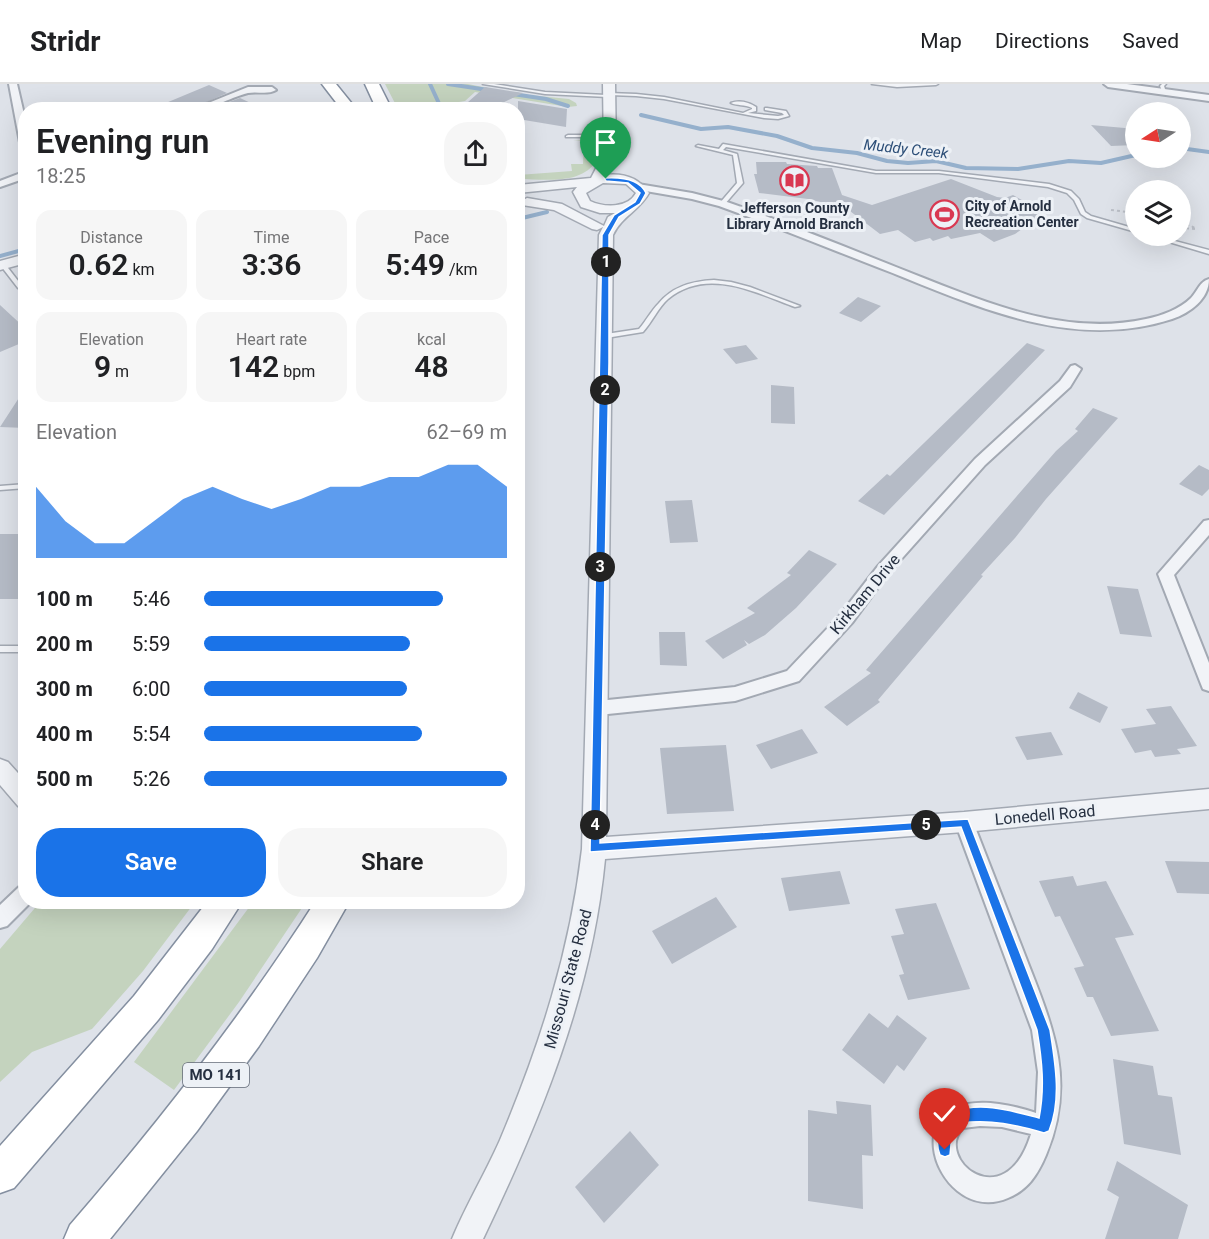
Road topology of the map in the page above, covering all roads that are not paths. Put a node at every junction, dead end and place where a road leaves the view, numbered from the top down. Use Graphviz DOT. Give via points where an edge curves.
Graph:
graph roads {
  1 [pos="13,84"];
  2 [pos="327,84"];
  3 [pos="372,84"];
  4 [pos="485,84"];
  5 [pos="874,84"];
  6 [pos="936,84"];
  7 [pos="1108,84"];
  8 [pos="1155,84"];
  9 [pos="1163,87"];
  10 [pos="272,90"];
  11 [pos="609,91"];
  12 [pos="1209,98"];
  13 [pos="216,102"];
  14 [pos="334,102"];
  15 [pos="343,102"];
  16 [pos="381,102"];
  17 [pos="733,103"];
  18 [pos="18,109"];
  19 [pos="767,109"];
  20 [pos="742,113"];
  21 [pos="609,135"];
  22 [pos="567,136"];
  23 [pos="698,146"];
  24 [pos="721,150"];
  25 [pos="617,161"];
  26 [pos="18,177"];
  27 [pos="594,181"];
  28 [pos="0,184"];
  29 [pos="637,186"];
  30 [pos="525,188"];
  31 [pos="680,195"];
  32 [pos="525,202"];
  33 [pos="525,202"];
  34 [pos="584,202"];
  35 [pos="635,204"];
  36 [pos="722,204"];
  37 [pos="1125,227"];
  38 [pos="601,231"];
  39 [pos="1188,246"];
  40 [pos="1209,252"];
  41 [pos="18,261"];
  42 [pos="1,266"];
  43 [pos="1209,282"];
  44 [pos="18,285"];
  45 [pos="797,306"];
  46 [pos="606,336"];
  47 [pos="1075,369"];
  48 [pos="18,487"];
  49 [pos="0,488"];
  50 [pos="1209,525"];
  51 [pos="0,649"];
  52 [pos="18,649"];
  53 [pos="1209,684"];
  54 [pos="598,708"];
  55 [pos="2,774"];
  56 [pos="18,791"];
  57 [pos="1209,799"];
  58 [pos="964,822"];
  59 [pos="594,849"];
  60 [pos="18,901"];
  61 [pos="221,909"];
  62 [pos="328,909"];
  63 [pos="0,919"];
  64 [pos="1044,1127"];
  65 [pos="0,1174"];
  66 [pos="84,1239"];
  67 [pos="467,1239"];
  1 -- 18 [label="street"];
  2 -- 14 [label="highway"];
  2 -- 15 [label="highway"];
  3 -- 16 [label="highway"];
  4 -- 11 [label="lane" via="545,93"];
  5 -- 6 [label="lane"];
  7 -- 9 [label="street"];
  8 -- 9 [label="lane"];
  9 -- 12 [label="street"];
  10 -- 13 [label="street" via="248,90"];
  11 -- 20 [label="lane"];
  11 -- 21 [label="street"];
  17 -- 20 [label="lane" via="754,107 752,112"];
  19 -- 20 [label="lane" via="787,116"];
  21 -- 22 [label="lane"];
  21 -- 25 [label="street"];
  23 -- 24 [label="lane"];
  24 -- 36 [label="lane" via="735,154 740,183"];
  24 -- 37 [label="lane" via="725,145 876,172 939,172 1049,186 1069,192 1083,213"];
  25 -- 27 [label="street"];
  25 -- 29 [label="street"];
  26 -- 28 [label="street"];
  27 -- 29 [label="street" via="622,180"];
  27 -- 30 [label="street"];
  27 -- 34 [label="street" via="579,192"];
  29 -- 31 [label="street"];
  29 -- 35 [label="street" via="643,193"];
  31 -- 35 [label="street"];
  31 -- 36 [label="street"];
  32 -- 34 [label="street"];
  33 -- 38 [label="street" via="557,207"];
  34 -- 35 [label="street" via="607,209"];
  34 -- 38 [label="street, Missouri State Road"];
  35 -- 38 [label="street"];
  36 -- 43 [label="street" via="983,305 1060,324 1123,326 1163,318 1192,304 1202,296"];
  38 -- 46 [label="street, Missouri State Road"];
  39 -- 40 [label="lane"];
  41 -- 42 [label="street"];
  42 -- 44 [label="lane"];
  45 -- 46 [label="lane" via="734,284 700,281 677,289 666,298 641,331"];
  46 -- 54 [label="street, Missouri State Road"];
  47 -- 54 [label="street, Kirkham Drive" via="1065,384 980,462 793,676 735,694"];
  48 -- 49 [label="lane"];
  50 -- 53 [label="street" via="1166,574"];
  51 -- 52 [label="lane"];
  54 -- 59 [label="street, Missouri State Road"];
  55 -- 56 [label="street"];
  57 -- 58 [label="street, Lonedell Road"];
  58 -- 59 [label="street, Lonedell Road"];
  58 -- 64 [label="street" via="1043,1030 1049,1099"];
  59 -- 67 [label="street, Missouri State Road" via="582,934 557,1027 514,1141"];
  60 -- 63 [label="street"];
  61 -- 65 [label="highway" via="145,1008"];
  62 -- 66 [label="highway, MO 141" via="268,1003 199,1098"];
  64 -- 64 [label="street" via="1020,1178 988,1191 972,1187 957,1175 945,1150 945,1132 958,1117 1001,1115"];
}
